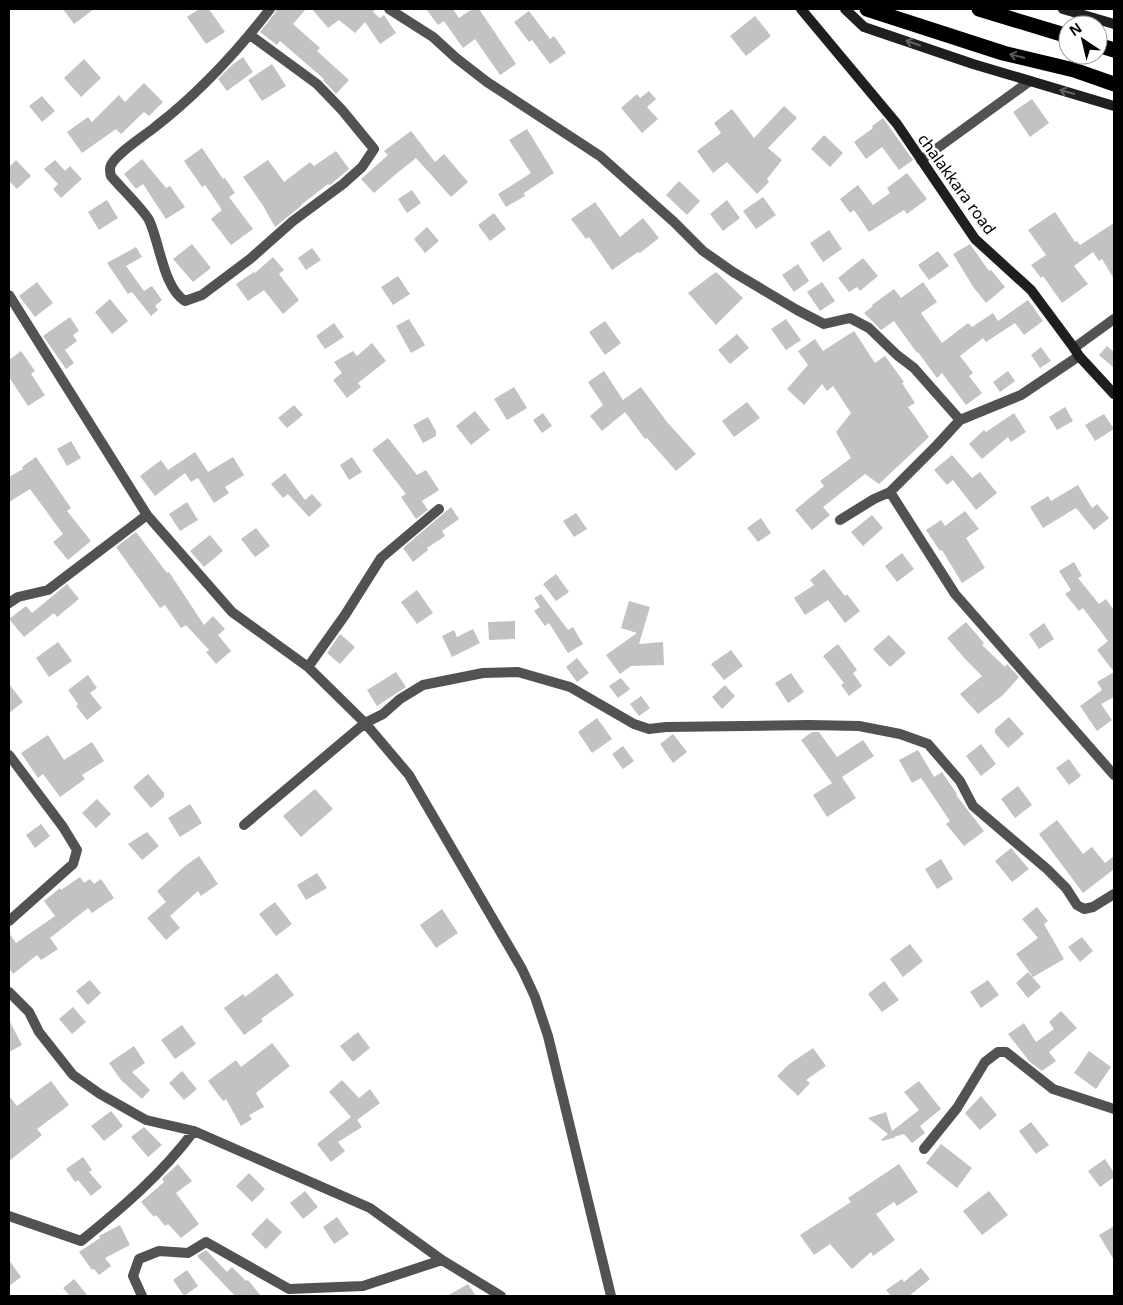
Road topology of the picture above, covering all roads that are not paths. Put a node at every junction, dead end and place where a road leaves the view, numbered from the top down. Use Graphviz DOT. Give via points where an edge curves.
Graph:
graph roads {
  1 [pos="270,9"];
  2 [pos="389,9"];
  3 [pos="801,9"];
  4 [pos="845,9"];
  5 [pos="867,9"];
  6 [pos="979,9"];
  7 [pos="1063,9"];
  8 [pos="1076,11"];
  9 [pos="1114,24"];
  10 [pos="1058,33"];
  11 [pos="250,35"];
  12 [pos="1030,81"];
  13 [pos="1114,84"];
  14 [pos="1114,106"];
  15 [pos="921,160"];
  16 [pos="9,295"];
  17 [pos="1114,319"];
  18 [pos="1077,352"];
  19 [pos="1114,394"];
  20 [pos="960,420"];
  21 [pos="890,492"];
  22 [pos="439,509"];
  23 [pos="147,515"];
  24 [pos="840,520"];
  25 [pos="9,603"];
  26 [pos="308,667"];
  27 [pos="365,723"];
  28 [pos="9,755"];
  29 [pos="1114,775"];
  30 [pos="244,826"];
  31 [pos="1114,894"];
  32 [pos="9,921"];
  33 [pos="9,992"];
  34 [pos="1114,1108"];
  35 [pos="194,1131"];
  36 [pos="924,1149"];
  37 [pos="9,1216"];
  38 [pos="442,1260"];
  39 [pos="142,1296"];
  40 [pos="501,1296"];
  41 [pos="611,1296"];
  1 -- 11 [label="street"];
  2 -- 20 [label="street" via="433,37 487,82 600,156 703,251 733,272 824,324 850,318 870,328 914,368"];
  3 -- 15 [label="main road, chalakkara road" via="897,124"];
  12 -- 4 [label="main road, one-way" via="864,27"];
  13 -- 5 [label="highway, one-way" via="1074,70 1003,53"];
  6 -- 10 [label="highway"];
  7 -- 8 [label="main road"];
  8 -- 9 [label="main road"];
  11 -- 11 [label="street" via="176,111 114,161 109,170 148,218 171,285 178,297 185,301 202,295 250,259 293,221 343,184 374,149 317,84"];
  14 -- 12 [label="main road, one-way"];
  12 -- 15 [label="street"];
  15 -- 18 [label="main road, chalakkara road" via="975,239 1030,290"];
  16 -- 23 [label="street"];
  17 -- 18 [label="street"];
  18 -- 19 [label="main road, chalakkara road"];
  18 -- 20 [label="street" via="1021,395"];
  20 -- 21 [label="street"];
  21 -- 24 [label="street"];
  21 -- 29 [label="street" via="955,594"];
  22 -- 26 [label="street" via="381,558"];
  23 -- 25 [label="street" via="48,590 18,597"];
  23 -- 26 [label="street" via="232,612"];
  26 -- 27 [label="street"];
  27 -- 30 [label="street"];
  27 -- 31 [label="street" via="423,685 483,673 518,672 570,687 634,724 649,729 809,725 859,726 900,734 928,744 960,781 973,806 1047,869 1077,905 1084,909 1093,907"];
  27 -- 41 [label="street" via="409,775 536,997"];
  28 -- 32 [label="street" via="63,827 76,850 73,864"];
  33 -- 35 [label="street" via="29,1012 39,1032 73,1075 146,1120"];
  34 -- 36 [label="street" via="1053,1090 1006,1052 998,1052 985,1062 957,1108"];
  35 -- 37 [label="street" via="123,1208 80,1241"];
  35 -- 38 [label="street" via="370,1208"];
  38 -- 39 [label="street" via="363,1286 289,1290 206,1242 188,1253 159,1251 139,1259 133,1276"];
  38 -- 40 [label="street"];
}
